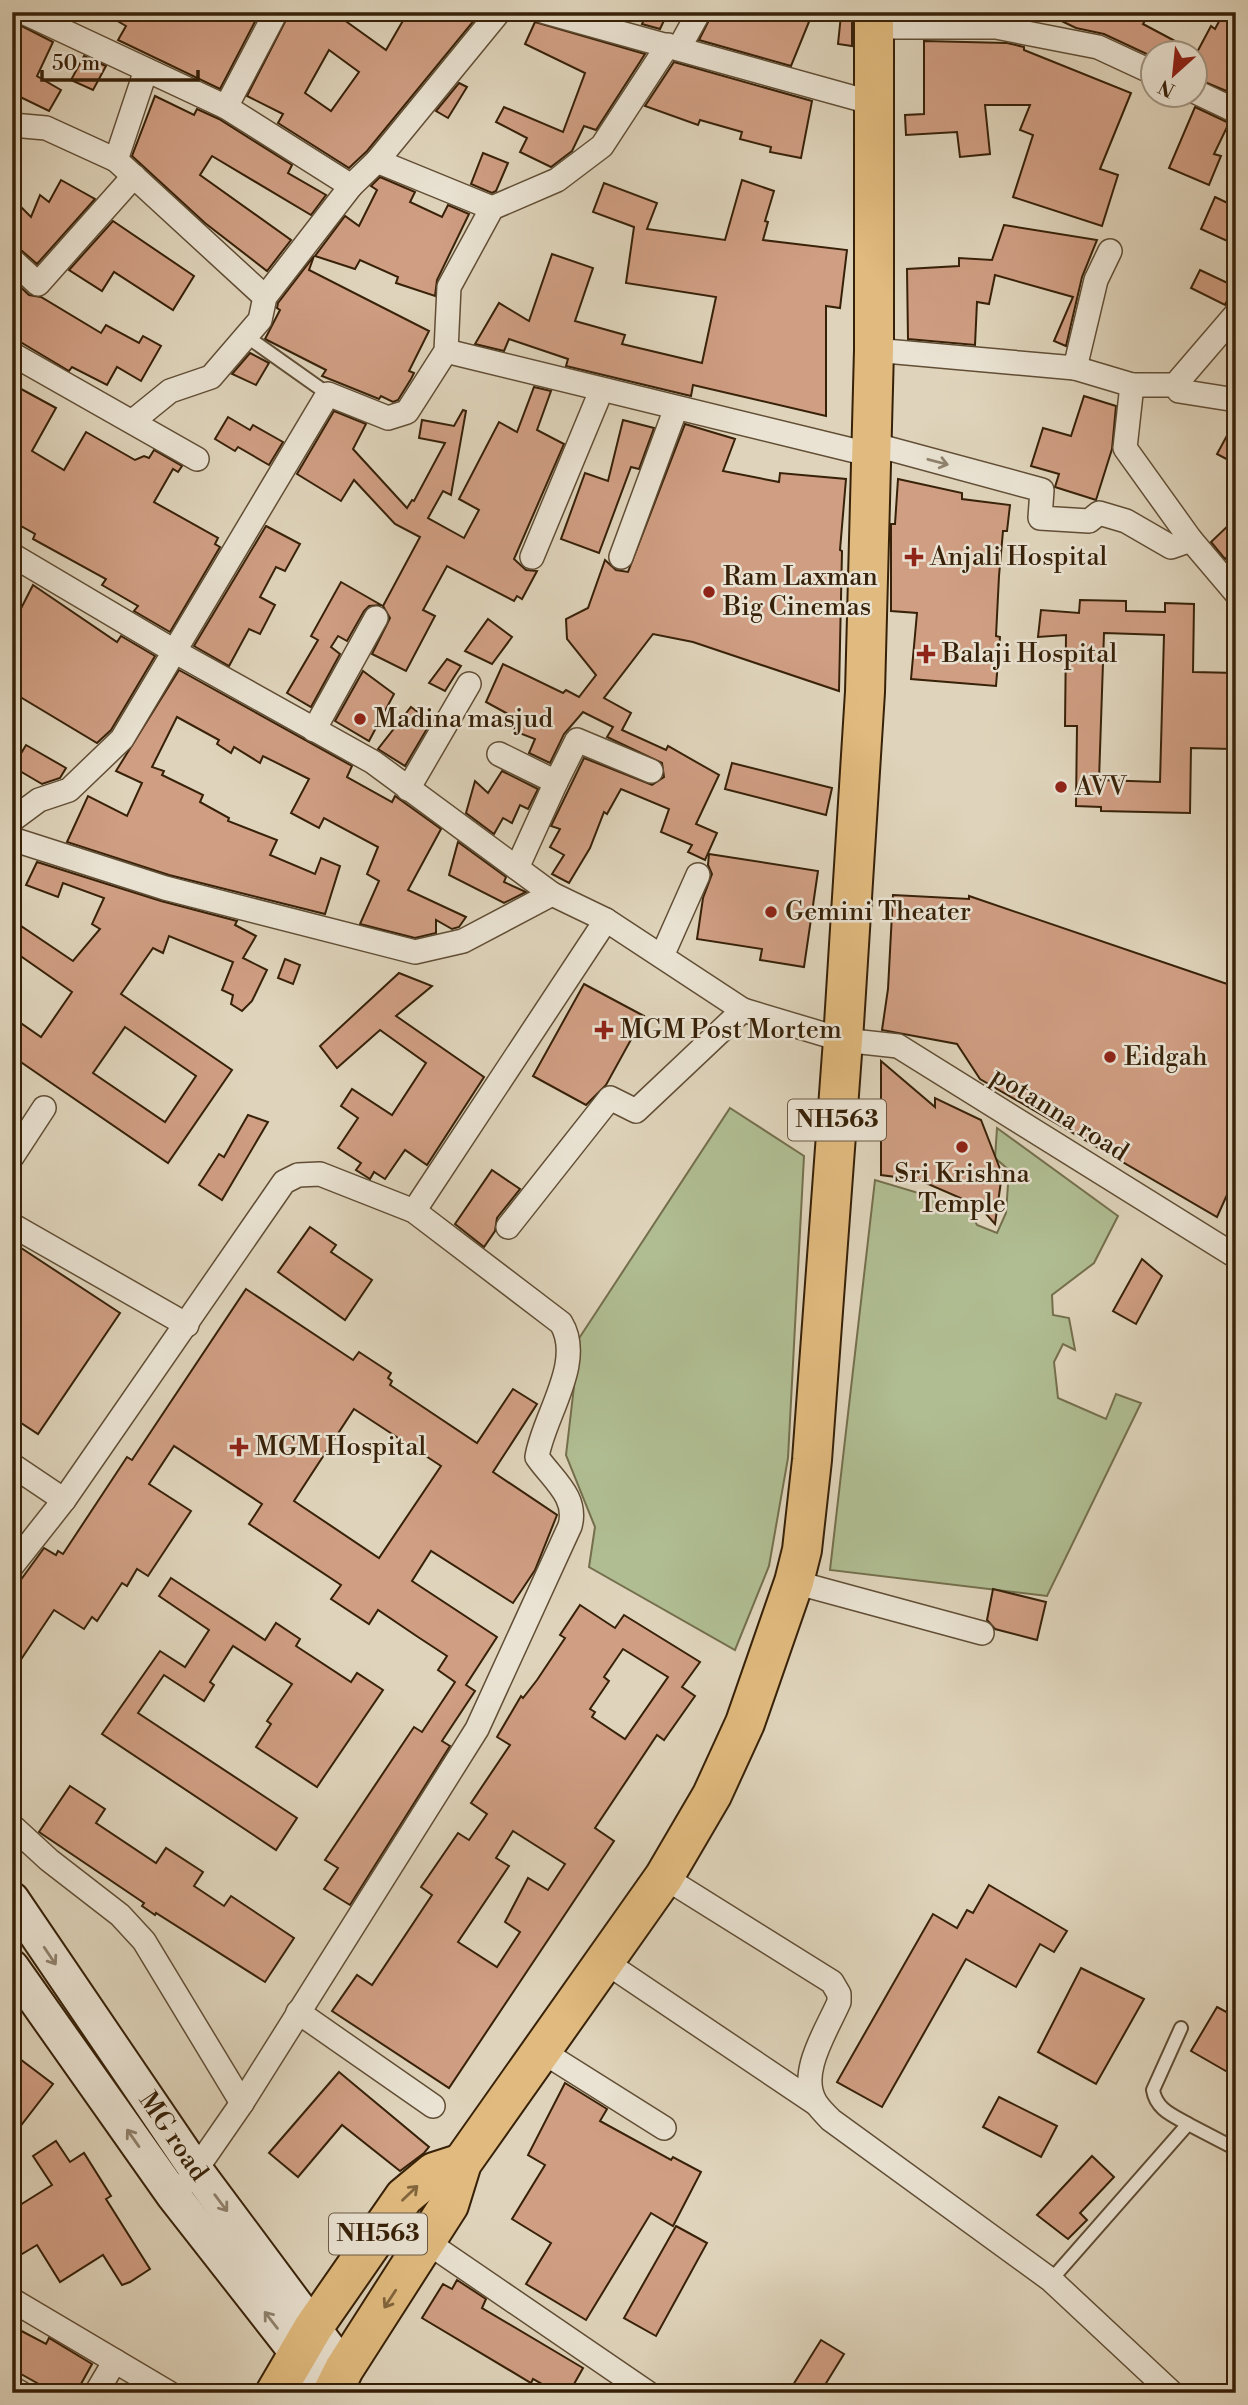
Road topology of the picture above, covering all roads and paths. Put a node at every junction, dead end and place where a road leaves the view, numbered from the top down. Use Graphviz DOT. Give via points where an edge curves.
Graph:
graph roads {
  1 [pos="23,12"];
  2 [pos="276,12"];
  3 [pos="499,12"];
  4 [pos="545,12"];
  5 [pos="699,12"];
  6 [pos="874,20"];
  7 [pos="673,46"];
  8 [pos="1140,67"];
  9 [pos="146,70"];
  10 [pos="1210,99"];
  11 [pos="873,103"];
  12 [pos="226,107"];
  13 [pos="1236,111"];
  14 [pos="12,125"];
  15 [pos="117,160"];
  16 [pos="377,161"];
  17 [pos="134,176"];
  18 [pos="351,186"];
  19 [pos="492,208"];
  20 [pos="1110,251"];
  21 [pos="12,260"];
  22 [pos="265,297"];
  23 [pos="1236,314"];
  24 [pos="246,336"];
  25 [pos="874,350"];
  26 [pos="446,351"];
  27 [pos="12,354"];
  28 [pos="1075,368"];
  29 [pos="1132,385"];
  30 [pos="1175,385"];
  31 [pos="601,391"];
  32 [pos="328,394"];
  33 [pos="1236,400"];
  34 [pos="676,408"];
  35 [pos="133,421"];
  36 [pos="872,450"];
  37 [pos="197,459"];
  38 [pos="1191,540"];
  39 [pos="12,555"];
  40 [pos="621,556"];
  41 [pos="532,557"];
  42 [pos="1235,590"];
  43 [pos="376,618"];
  44 [pos="174,651"];
  45 [pos="469,684"];
  46 [pos="314,730"];
  47 [pos="499,754"];
  48 [pos="651,771"];
  49 [pos="556,782"];
  50 [pos="408,789"];
  51 [pos="12,820"];
  52 [pos="12,839"];
  53 [pos="516,868"];
  54 [pos="698,875"];
  55 [pos="552,894"];
  56 [pos="606,920"];
  57 [pos="662,956"];
  58 [pos="743,1010"];
  59 [pos="843,1040"];
  60 [pos="44,1108"];
  61 [pos="12,1157"];
  62 [pos="414,1210"];
  63 [pos="12,1225"];
  64 [pos="508,1227"];
  65 [pos="1235,1252"];
  66 [pos="187,1325"];
  67 [pos="12,1465"];
  68 [pos="64,1500"];
  69 [pos="12,1566"];
  70 [pos="794,1582"];
  71 [pos="982,1633"];
  72 [pos="12,1826"];
  73 [pos="664,1877"];
  74 [pos="12,1899"];
  75 [pos="604,1961"];
  76 [pos="12,1967"];
  77 [pos="298,2012"];
  78 [pos="1181,2028"];
  79 [pos="540,2050"];
  80 [pos="242,2103"];
  81 [pos="815,2103"];
  82 [pos="433,2106"];
  83 [pos="1188,2124"];
  84 [pos="664,2128"];
  85 [pos="1236,2149"];
  86 [pos="462,2162"];
  87 [pos="196,2171"];
  88 [pos="173,2195"];
  89 [pos="427,2242"];
  90 [pos="1051,2280"];
  91 [pos="12,2300"];
  92 [pos="305,2340"];
  93 [pos="115,2361"];
  94 [pos="335,2385"];
  95 [pos="12,2388"];
  96 [pos="21,2393"];
  97 [pos="96,2393"];
  98 [pos="169,2393"];
  99 [pos="275,2393"];
  100 [pos="648,2393"];
  101 [pos="1172,2393"];
  1 -- 9 [label="street"];
  2 -- 12 [label="street"];
  3 -- 16 [label="street"];
  4 -- 7 [label="street"];
  5 -- 7 [label="street"];
  6 -- 8 [label="street" via="996,27 1098,47"];
  6 -- 11 [label="highway, NH563"];
  7 -- 11 [label="street"];
  7 -- 19 [label="street" via="602,146 557,180"];
  9 -- 12 [label="street"];
  9 -- 15 [label="street"];
  10 -- 13 [label="street"];
  11 -- 25 [label="highway, NH563"];
  12 -- 18 [label="street"];
  14 -- 15 [label="street" via="46,128"];
  15 -- 17 [label="street"];
  16 -- 18 [label="street"];
  16 -- 19 [label="street"];
  17 -- 21 [label="street" via="38,284"];
  17 -- 22 [label="street"];
  18 -- 22 [label="street"];
  19 -- 26 [label="street" via="449,287"];
  20 -- 28 [label="street" via="1096,280"];
  22 -- 24 [label="street" via="260,320"];
  23 -- 30 [label="street"];
  24 -- 32 [label="lane"];
  24 -- 35 [label="street" via="211,377 170,391"];
  25 -- 28 [label="street"];
  25 -- 36 [label="highway, NH563"];
  26 -- 31 [label="street"];
  26 -- 32 [label="street" via="407,412 395,418"];
  27 -- 35 [label="street"];
  28 -- 29 [label="street"];
  29 -- 30 [label="street"];
  29 -- 38 [label="street" via="1125,448"];
  30 -- 33 [label="street" via="1179,391"];
  31 -- 34 [label="street"];
  31 -- 41 [label="street"];
  32 -- 44 [label="street"];
  34 -- 36 [label="street"];
  34 -- 40 [label="street"];
  35 -- 37 [label="street"];
  36 -- 38 [label="street, one-way" via="1042,490 1040,518 1089,521 1099,513 1126,521 1171,547"];
  36 -- 59 [label="highway, NH563" via="865,692"];
  38 -- 42 [label="street"];
  39 -- 44 [label="street, potanna road"];
  43 -- 46 [label="street"];
  44 -- 46 [label="street, potanna road"];
  44 -- 51 [label="street" via="122,739 69,790 39,800"];
  45 -- 50 [label="street"];
  46 -- 50 [label="street, potanna road" via="373,762"];
  47 -- 49 [label="street"];
  48 -- 49 [label="street" via="577,740"];
  49 -- 53 [label="street"];
  50 -- 53 [label="street, potanna road"];
  52 -- 55 [label="street" via="165,888 415,952 463,941"];
  53 -- 55 [label="street, potanna road"];
  54 -- 57 [label="street"];
  55 -- 56 [label="street, potanna road"];
  56 -- 57 [label="street, potanna road"];
  56 -- 62 [label="street"];
  57 -- 58 [label="street, potanna road"];
  58 -- 59 [label="street, potanna road"];
  58 -- 64 [label="street" via="636,1111 610,1098"];
  59 -- 65 [label="street, potanna road" via="898,1046"];
  59 -- 70 [label="highway, NH563" via="812,1460"];
  60 -- 61 [label="street"];
  62 -- 66 [label="street" via="320,1174 298,1175 284,1182"];
  62 -- 77 [label="street" via="567,1332 565,1371 537,1457 574,1511 477,1729"];
  63 -- 66 [label="street"];
  66 -- 68 [label="street"];
  67 -- 68 [label="street"];
  68 -- 69 [label="street"];
  70 -- 71 [label="street"];
  70 -- 73 [label="highway, NH563" via="745,1723 712,1795"];
  72 -- 80 [label="street" via="120,1914 144,1941"];
  73 -- 75 [label="highway, NH563"];
  73 -- 81 [label="street" via="832,1982 839,2002 811,2066 809,2086"];
  74 -- 87 [label="main road, MG road, one-way"];
  75 -- 79 [label="highway, NH563"];
  75 -- 81 [label="street"];
  88 -- 76 [label="main road, MG road, one-way"];
  77 -- 80 [label="street"];
  77 -- 82 [label="street"];
  78 -- 83 [label="lane" via="1153,2090 1162,2110"];
  79 -- 84 [label="street"];
  79 -- 86 [label="highway, NH563"];
  80 -- 87 [label="street"];
  81 -- 90 [label="street" via="831,2120"];
  83 -- 85 [label="lane"];
  83 -- 90 [label="lane"];
  86 -- 89 [label="highway, NH563" via="449,2205"];
  92 -- 86 [label="highway, NH563, one-way" via="404,2197 434,2172"];
  87 -- 88 [label="street"];
  87 -- 92 [label="main road, MG road, one-way"];
  92 -- 88 [label="main road, MG road, one-way"];
  89 -- 94 [label="highway, NH563, one-way"];
  89 -- 100 [label="street"];
  90 -- 101 [label="street"];
  91 -- 93 [label="street"];
  92 -- 94 [label="main road, MG road"];
  92 -- 99 [label="highway, NH563"];
  93 -- 97 [label="street"];
  93 -- 98 [label="street"];
  95 -- 96 [label="street"];
}
